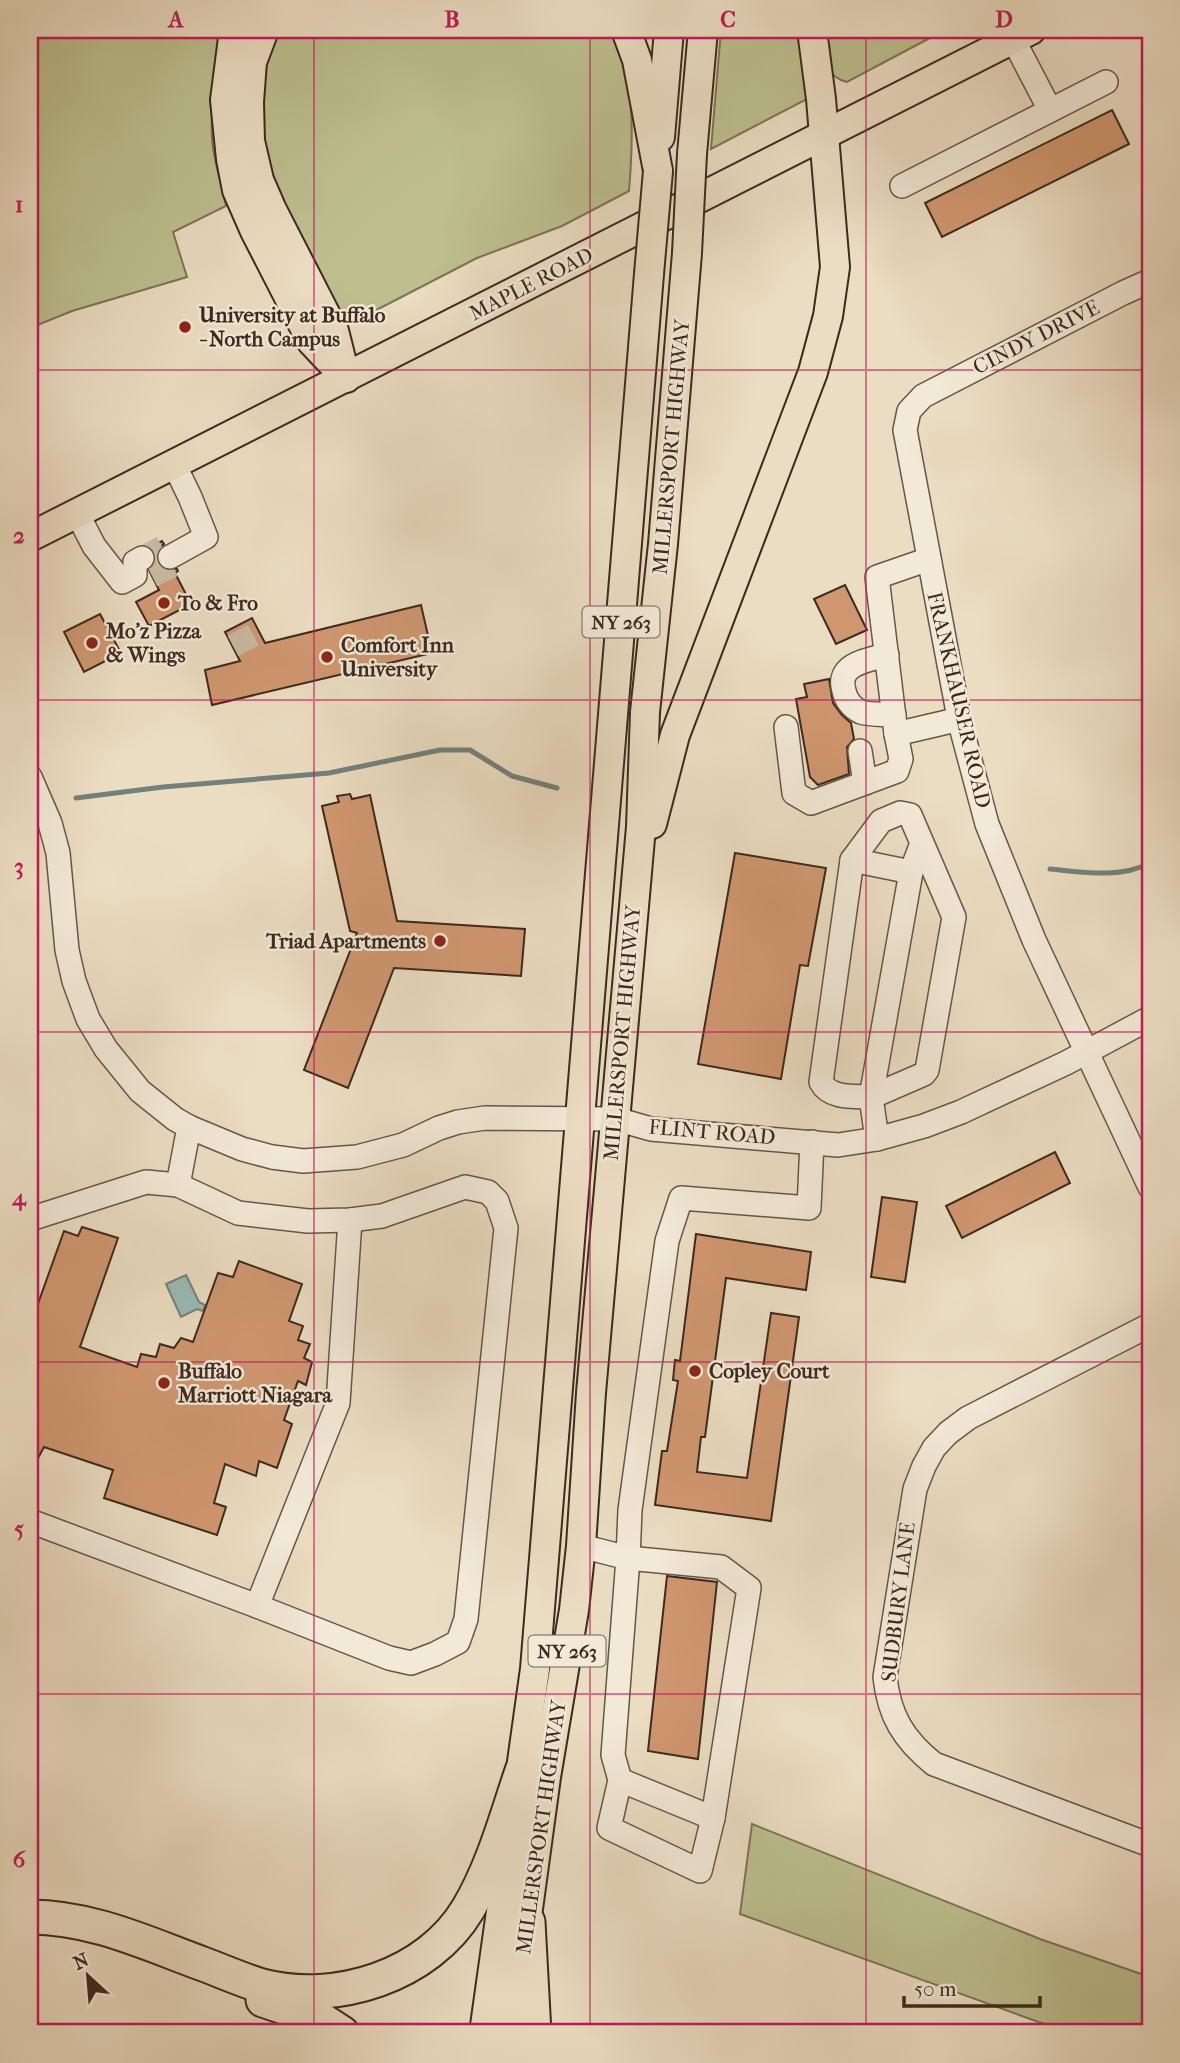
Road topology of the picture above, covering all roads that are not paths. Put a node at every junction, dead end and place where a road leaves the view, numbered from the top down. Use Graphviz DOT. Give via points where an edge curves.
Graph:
graph roads {
  1 [pos="236,30"];
  2 [pos="264,30"];
  3 [pos="625,30"];
  4 [pos="669,30"];
  5 [pos="703,30"];
  6 [pos="812,30"];
  7 [pos="1022,34"];
  8 [pos="1106,82"];
  9 [pos="1051,110"];
  10 [pos="824,136"];
  11 [pos="658,171"];
  12 [pos="902,186"];
  13 [pos="1150,281"];
  14 [pos="345,378"];
  15 [pos="923,396"];
  16 [pos="174,464"];
  17 [pos="77,513"];
  18 [pos="30,537"];
  19 [pos="173,554"];
  20 [pos="929,559"];
  21 [pos="145,570"];
  22 [pos="887,655"];
  23 [pos="960,719"];
  24 [pos="895,725"];
  25 [pos="786,727"];
  26 [pos="860,751"];
  27 [pos="30,777"];
  28 [pos="864,783"];
  29 [pos="922,843"];
  30 [pos="852,860"];
  31 [pos="911,872"];
  32 [pos="635,886"];
  33 [pos="1150,1018"];
  34 [pos="1086,1053"];
  35 [pos="871,1097"];
  36 [pos="582,1118"];
  37 [pos="616,1119"];
  38 [pos="189,1127"];
  39 [pos="877,1139"];
  40 [pos="812,1142"];
  41 [pos="178,1185"];
  42 [pos="1150,1187"];
  43 [pos="30,1219"];
  44 [pos="350,1220"];
  45 [pos="1150,1325"];
  46 [pos="30,1521"];
  47 [pos="581,1546"];
  48 [pos="628,1558"];
  49 [pos="257,1606"];
  50 [pos="522,1771"];
  51 [pos="620,1780"];
  52 [pos="713,1818"];
  53 [pos="1150,1845"];
  54 [pos="30,1917"];
  55 [pos="528,1922"];
  56 [pos="30,1934"];
  57 [pos="342,2033"];
  58 [pos="484,2033"];
  59 [pos="511,2033"];
  60 [pos="534,2033"];
  1 -- 14 [label="main road" via="225,100 237,190 312,342"];
  2 -- 14 [label="main road" via="252,62 249,102 250,141 259,180 334,331"];
  3 -- 11 [label="main road" via="637,60"];
  4 -- 11 [label="main road, MILLERSPORT HIGHWAY / NY 263"];
  5 -- 32 [label="main road, MILLERSPORT HIGHWAY / NY 263, bridge" via="663,544 645,712"];
  6 -- 10 [label="main road"];
  7 -- 9 [label="street"];
  7 -- 10 [label="main road, MAPLE ROAD"];
  8 -- 9 [label="street"];
  9 -- 12 [label="street"];
  10 -- 14 [label="main road, MAPLE ROAD"];
  10 -- 32 [label="main road" via="835,267 828,316 813,372 675,735"];
  11 -- 36 [label="main road, MILLERSPORT HIGHWAY / NY 263, bridge"];
  13 -- 15 [label="street, CINDY DRIVE"];
  14 -- 16 [label="main road, MAPLE ROAD"];
  15 -- 20 [label="street, FRANKHAUSER ROAD" via="907,414 905,436"];
  16 -- 17 [label="main road, MAPLE ROAD"];
  16 -- 19 [label="street" via="206,537"];
  17 -- 18 [label="main road, MAPLE ROAD"];
  17 -- 21 [label="street" via="94,546 122,582"];
  20 -- 22 [label="street" via="877,577"];
  20 -- 23 [label="street, FRANKHAUSER ROAD"];
  22 -- 24 [label="street"];
  22 -- 24 [label="street" via="856,663 842,681 850,704"];
  23 -- 24 [label="street"];
  23 -- 34 [label="street, FRANKHAUSER ROAD" via="1000,860"];
  24 -- 28 [label="street" via="901,759 897,771"];
  25 -- 28 [label="street" via="794,793 811,803"];
  26 -- 28 [label="street"];
  27 -- 38 [label="street, FLINT ROAD" via="58,853 67,950 84,1009 126,1075 155,1104"];
  29 -- 30 [label="street" via="909,815 900,813 881,821"];
  29 -- 31 [label="street"];
  29 -- 35 [label="street" via="954,917 927,1070"];
  30 -- 31 [label="street"];
  30 -- 35 [label="street" via="821,1082 835,1095"];
  31 -- 35 [label="street"];
  32 -- 37 [label="main road, MILLERSPORT HIGHWAY / NY 263"];
  33 -- 34 [label="street, FLINT ROAD"];
  34 -- 39 [label="street, FLINT ROAD" via="961,1112"];
  34 -- 42 [label="street, FRANKHAUSER ROAD"];
  35 -- 39 [label="street"];
  36 -- 37 [label="street, FLINT ROAD"];
  36 -- 38 [label="street, FLINT ROAD" via="458,1122 403,1145 316,1161 242,1149"];
  36 -- 50 [label="main road, MILLERSPORT HIGHWAY / NY 263"];
  37 -- 40 [label="street, FLINT ROAD" via="651,1129"];
  37 -- 47 [label="main road, MILLERSPORT HIGHWAY / NY 263"];
  38 -- 41 [label="street"];
  39 -- 40 [label="street, FLINT ROAD" via="838,1145"];
  40 -- 48 [label="street" via="809,1208 681,1198 667,1241 630,1510"];
  41 -- 43 [label="street" via="146,1182"];
  41 -- 44 [label="street" via="238,1213 308,1221"];
  44 -- 49 [label="street" via="338,1402"];
  44 -- 49 [label="street" via="398,1212 465,1187 488,1192 503,1216 506,1228 466,1619 458,1642 411,1663"];
  45 -- 53 [label="street, SUDBURY LANE" via="968,1418 934,1448 912,1500 885,1678 887,1698 904,1736 934,1764"];
  46 -- 49 [label="street"];
  47 -- 48 [label="street"];
  47 -- 55 [label="main road, MILLERSPORT HIGHWAY / NY 263"];
  48 -- 51 [label="street" via="613,1755"];
  48 -- 52 [label="street" via="721,1567 749,1588"];
  50 -- 54 [label="highway" via="486,1876 467,1912 446,1938 391,1977 302,1992 263,1986 102,1927 57,1917"];
  50 -- 58 [label="main road, MILLERSPORT HIGHWAY / NY 263"];
  51 -- 52 [label="street"];
  51 -- 52 [label="street" via="609,1828 700,1871"];
  55 -- 59 [label="main road, MILLERSPORT HIGHWAY / NY 263"];
  55 -- 60 [label="highway"];
  56 -- 57 [label="highway" via="80,1940 322,2020"];
}
